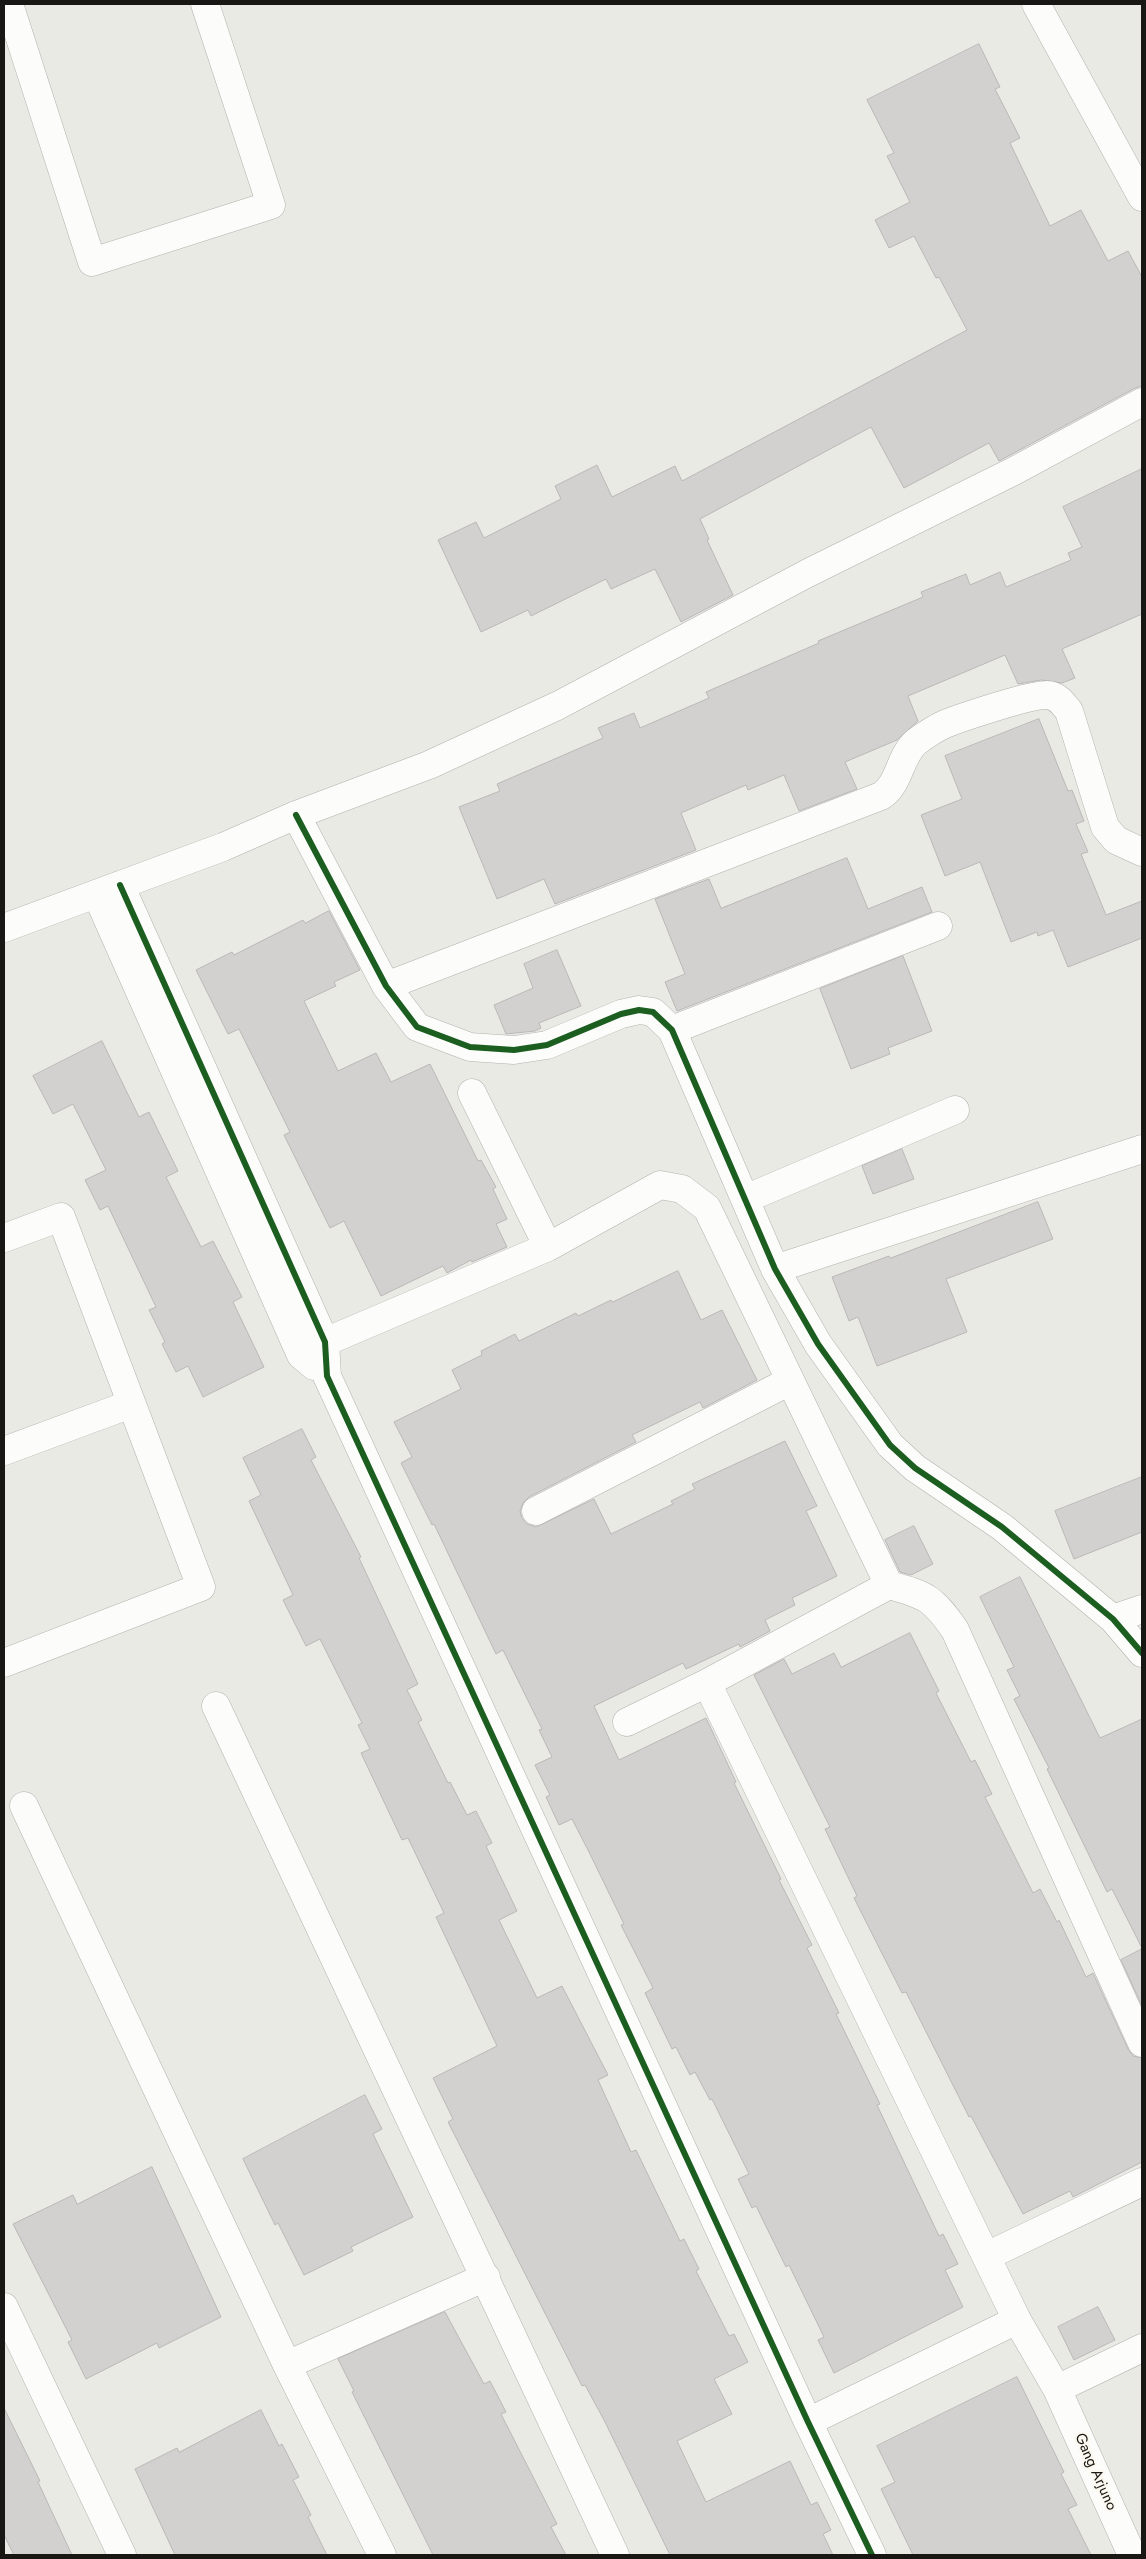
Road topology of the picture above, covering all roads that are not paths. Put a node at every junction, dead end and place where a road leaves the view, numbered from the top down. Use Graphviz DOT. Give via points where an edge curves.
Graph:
graph roads {
  1 [pos="9,4"];
  2 [pos="206,4"];
  3 [pos="1036,4"];
  4 [pos="1142,197"];
  5 [pos="1142,402"];
  6 [pos="296,815"];
  7 [pos="1142,852"];
  8 [pos="109,890"];
  9 [pos="938,926"];
  10 [pos="4,928"];
  11 [pos="386,986"];
  12 [pos="672,1030"];
  13 [pos="472,1093"];
  14 [pos="955,1110"];
  15 [pos="1142,1149"];
  16 [pos="745,1199"];
  17 [pos="4,1238"];
  18 [pos="548,1247"];
  19 [pos="775,1269"];
  20 [pos="325,1342"];
  21 [pos="301,1355"];
  22 [pos="327,1376"];
  23 [pos="790,1380"];
  24 [pos="131,1404"];
  25 [pos="4,1451"];
  26 [pos="536,1511"];
  27 [pos="889,1585"];
  28 [pos="1142,1609"];
  29 [pos="1113,1619"];
  30 [pos="1142,1653"];
  31 [pos="4,1663"];
  32 [pos="707,1683"];
  33 [pos="216,1706"];
  34 [pos="626,1722"];
  35 [pos="24,1806"];
  36 [pos="1142,2043"];
  37 [pos="1142,2182"];
  38 [pos="987,2256"];
  39 [pos="486,2277"];
  40 [pos="4,2307"];
  41 [pos="1017,2320"];
  42 [pos="1142,2348"];
  43 [pos="287,2364"];
  44 [pos="1057,2389"];
  45 [pos="808,2422"];
  46 [pos="122,2555"];
  47 [pos="382,2555"];
  48 [pos="615,2555"];
  49 [pos="872,2555"];
  50 [pos="1132,2555"];
  1 -- 2 [label="street" via="92,262 271,205"];
  3 -- 4 [label="street"];
  5 -- 6 [label="street" via="557,706 429,765"];
  6 -- 8 [label="street" via="223,847"];
  6 -- 11 [label="street"];
  7 -- 11 [label="street" via="1116,840 1106,827 1068,712 1060,699 1047,694 944,724 916,742 890,790 881,796"];
  8 -- 10 [label="street"];
  8 -- 20 [label="street"];
  8 -- 21 [label="street"];
  9 -- 12 [label="street"];
  11 -- 12 [label="street" via="418,1027 470,1047 514,1050 547,1045 621,1014 639,1010 652,1012"];
  12 -- 16 [label="street"];
  13 -- 18 [label="street"];
  14 -- 16 [label="street"];
  15 -- 19 [label="street"];
  16 -- 19 [label="street"];
  17 -- 24 [label="street" via="61,1217"];
  18 -- 20 [label="street"];
  18 -- 23 [label="street" via="660,1185 682,1189 707,1208"];
  19 -- 29 [label="street" via="818,1344 890,1445 915,1468 1002,1527"];
  20 -- 21 [label="street"];
  20 -- 22 [label="street"];
  21 -- 22 [label="street"];
  22 -- 45 [label="street"];
  23 -- 26 [label="street"];
  23 -- 27 [label="street"];
  24 -- 25 [label="street"];
  24 -- 31 [label="street" via="201,1587"];
  27 -- 32 [label="street"];
  27 -- 36 [label="street" via="916,1592 939,1606 955,1630"];
  28 -- 29 [label="street"];
  29 -- 30 [label="street"];
  32 -- 34 [label="street"];
  32 -- 38 [label="street, Gang Arjuno"];
  33 -- 39 [label="street"];
  35 -- 43 [label="street"];
  37 -- 38 [label="street"];
  38 -- 41 [label="street, Gang Arjuno"];
  39 -- 43 [label="street"];
  39 -- 48 [label="street"];
  40 -- 46 [label="street"];
  41 -- 44 [label="street, Gang Arjuno"];
  41 -- 45 [label="street"];
  42 -- 44 [label="street"];
  43 -- 47 [label="street"];
  44 -- 50 [label="street, Gang Arjuno"];
  45 -- 49 [label="street"];
}
